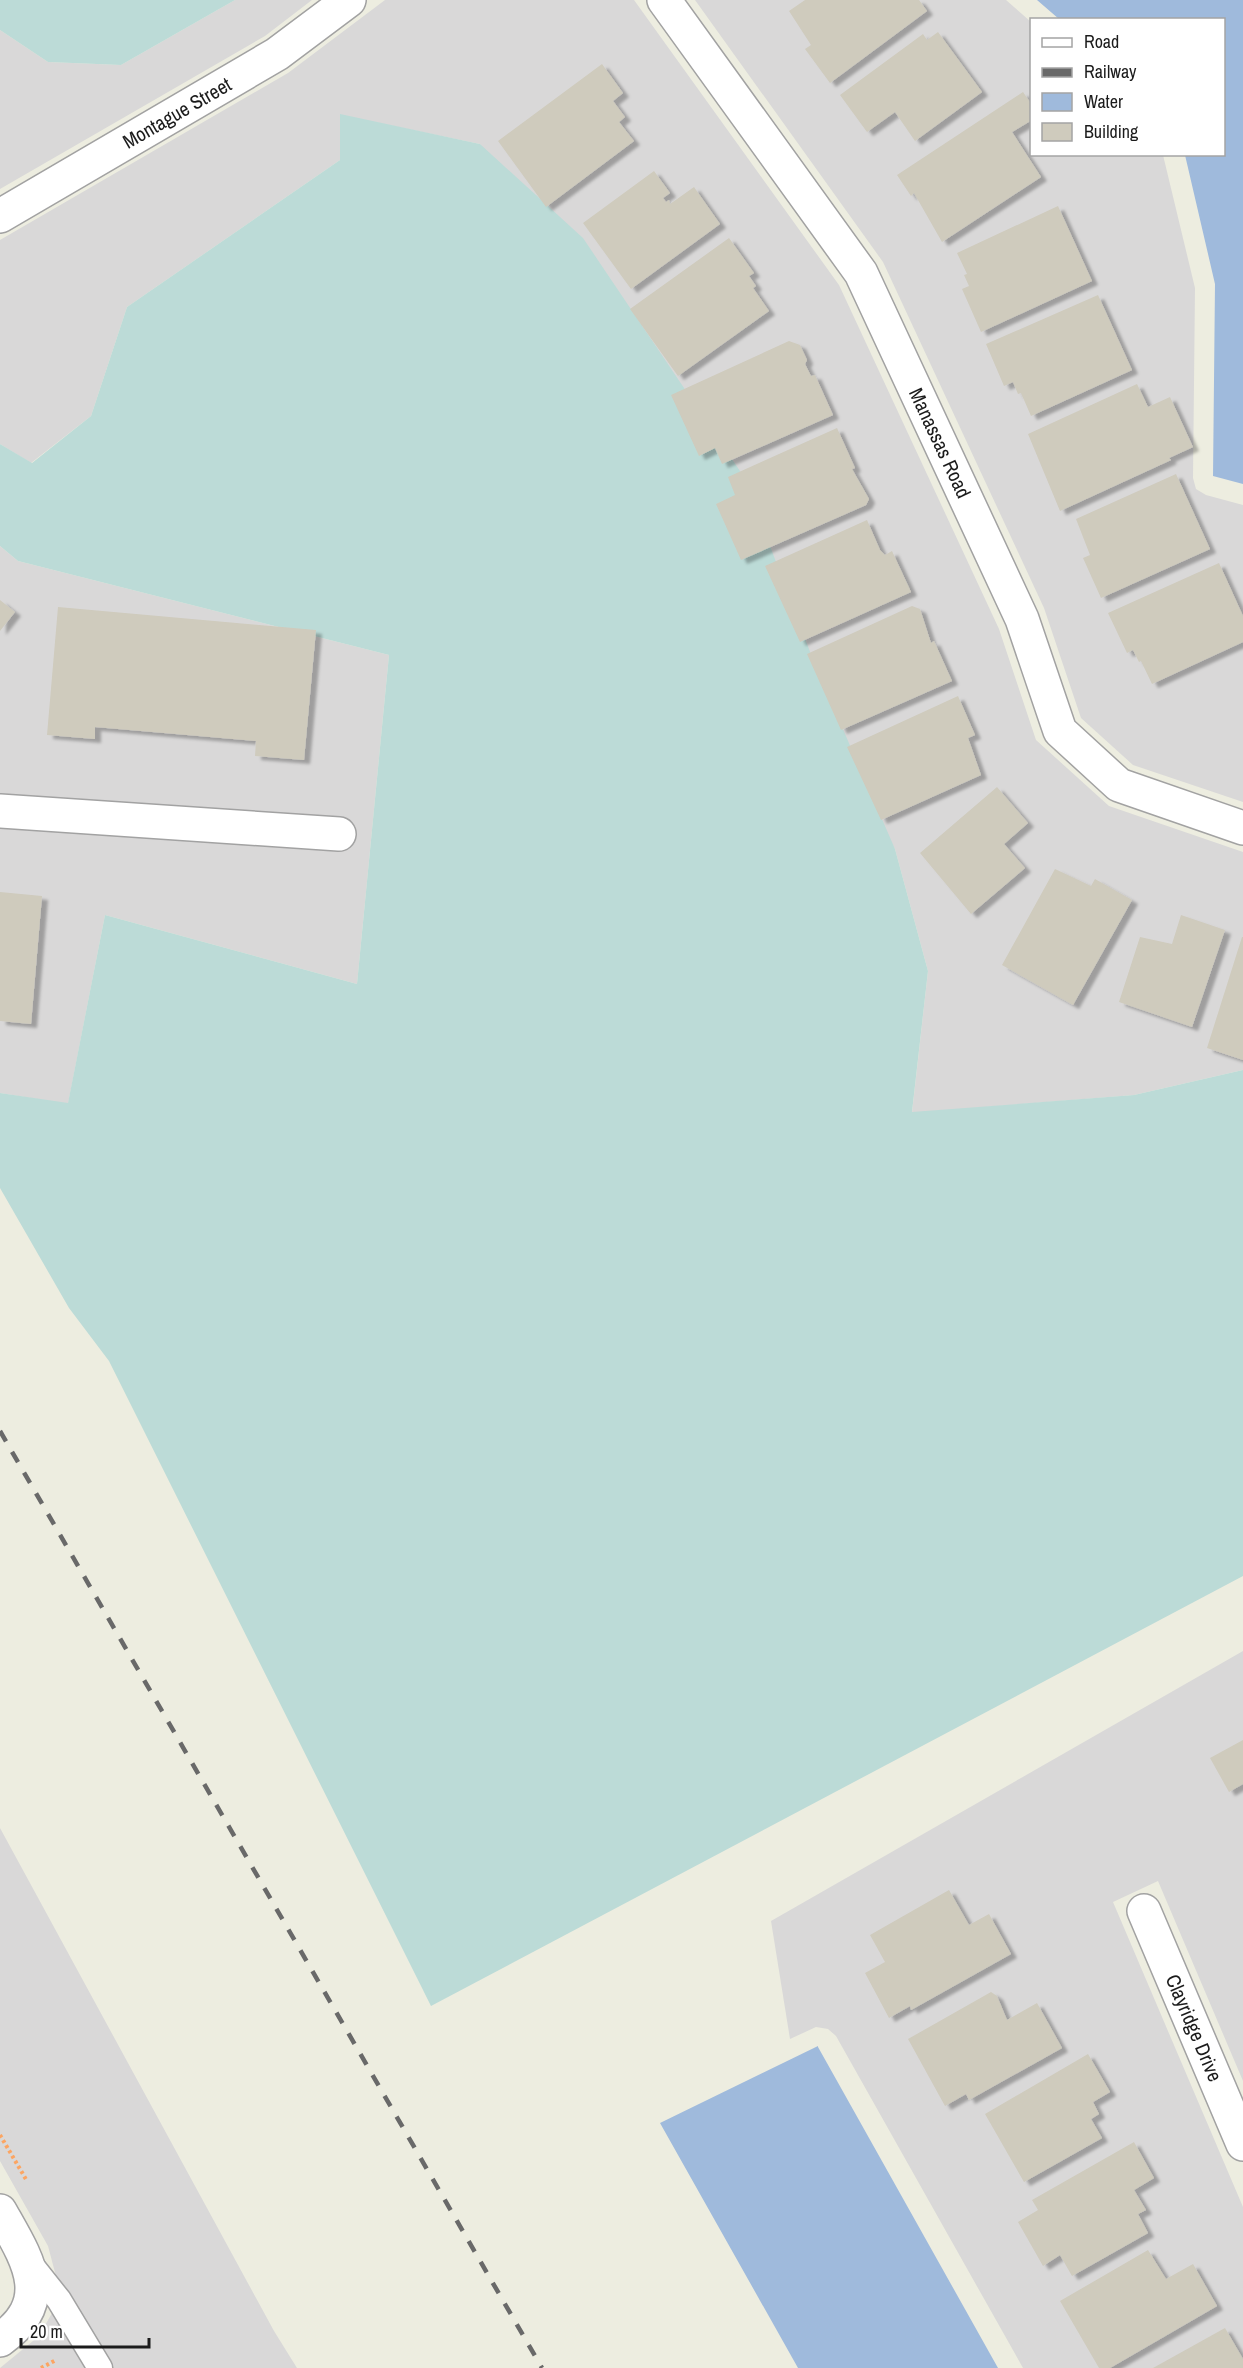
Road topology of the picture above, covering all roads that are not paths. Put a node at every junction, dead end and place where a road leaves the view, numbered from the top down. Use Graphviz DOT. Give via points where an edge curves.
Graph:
graph roads {
  1 [pos="349,0"];
  2 [pos="664,0"];
  3 [pos="0,216"];
  4 [pos="0,811"];
  5 [pos="1243,828"];
  6 [pos="339,834"];
  7 [pos="1144,1911"];
  8 [pos="1243,2144"];
  9 [pos="0,2211"];
  10 [pos="26,2258"];
  11 [pos="0,2340"];
  12 [pos="100,2368"];
  1 -- 3 [label="street, Montague Street" via="277,54"];
  2 -- 5 [label="street, Manassas Road" via="861,273 1022,619 1060,731 1119,785"];
  4 -- 6 [label="street"];
  7 -- 8 [label="street, Clayridge Drive"];
  9 -- 10 [label="street"];
  10 -- 11 [label="street" via="33,2280 30,2305 18,2327"];
  10 -- 12 [label="lane" via="59,2300"];
}
